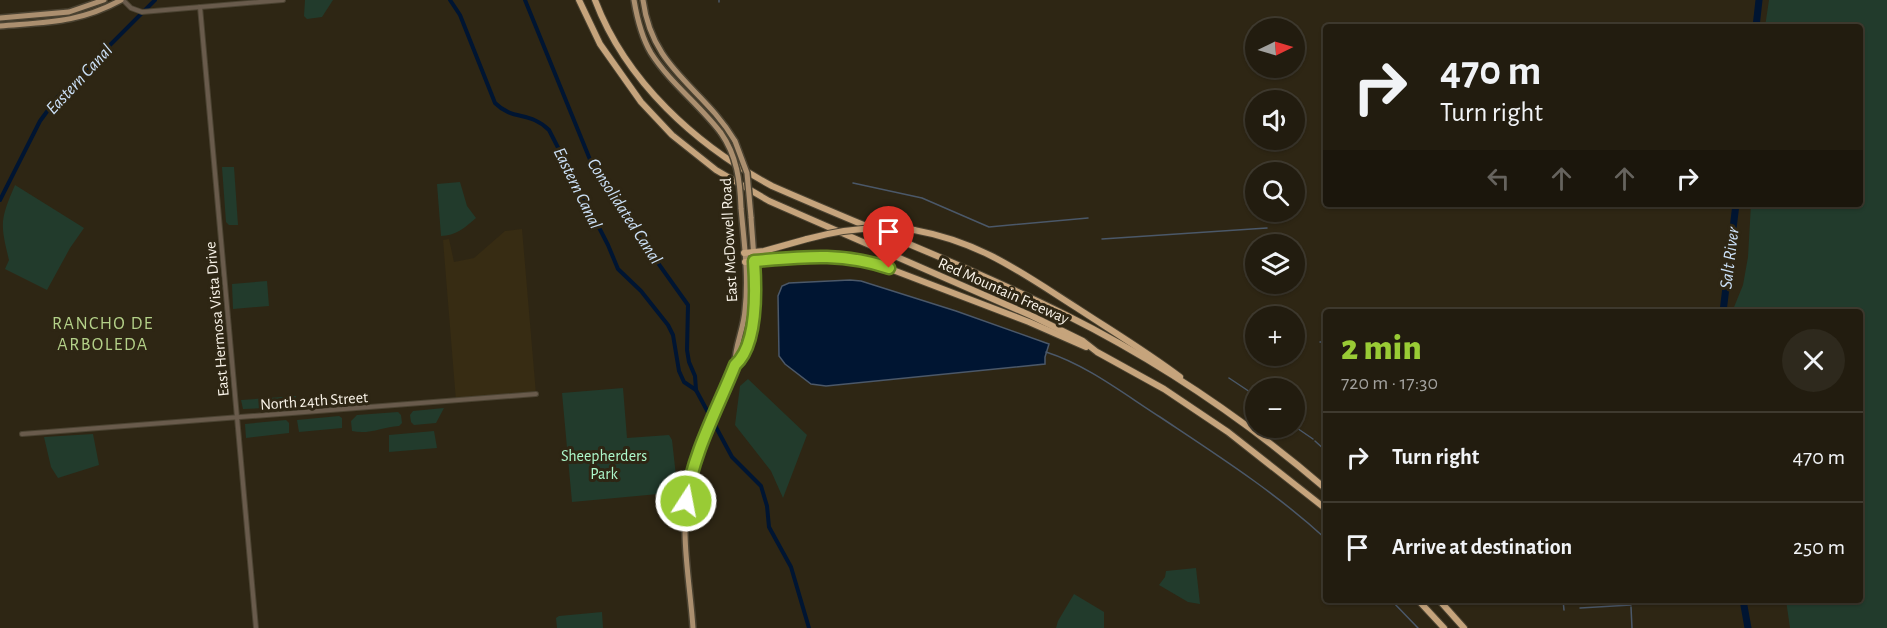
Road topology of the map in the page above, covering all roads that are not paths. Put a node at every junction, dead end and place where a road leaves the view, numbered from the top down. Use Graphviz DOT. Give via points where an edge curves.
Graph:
graph roads {
  1 [pos="104,0"];
  2 [pos="122,0"];
  3 [pos="284,0"];
  4 [pos="579,0"];
  5 [pos="595,0"];
  6 [pos="634,0"];
  7 [pos="643,0"];
  8 [pos="200,7"];
  9 [pos="0,18"];
  10 [pos="0,26"];
  11 [pos="753,252"];
  12 [pos="744,253"];
  13 [pos="754,261"];
  14 [pos="745,262"];
  15 [pos="1097,352"];
  16 [pos="735,365"];
  17 [pos="1200,392"];
  18 [pos="536,394"];
  19 [pos="238,417"];
  20 [pos="22,434"];
  21 [pos="1323,487"];
  22 [pos="1323,507"];
  23 [pos="1421,603"];
  24 [pos="1442,603"];
  25 [pos="256,628"];
  26 [pos="693,628"];
  27 [pos="1444,628"];
  28 [pos="1464,628"];
  1 -- 9 [label="main road" via="69,12"];
  2 -- 8 [label="street" via="137,10"];
  2 -- 10 [label="main road" via="71,20"];
  3 -- 8 [label="street"];
  4 -- 15 [label="highway, Red Mountain Freeway" via="600,44 641,102 688,150 724,176 769,201 1032,316"];
  5 -- 17 [label="highway, Red Mountain Freeway" via="614,40 643,83 686,127 740,168 772,186 1068,316"];
  6 -- 12 [label="main road, East McDowell Road, bridge" via="640,29 651,52 721,133 736,165"];
  7 -- 11 [label="main road, East McDowell Road, bridge" via="647,25 659,50 735,141 747,173"];
  8 -- 19 [label="street, East Hermosa Vista Drive"];
  11 -- 12 [label="highway"];
  11 -- 13 [label="main road, East McDowell Road"];
  11 -- 17 [label="highway, bridge" via="854,229 890,227 952,238 991,254 1146,352"];
  12 -- 14 [label="main road, East McDowell Road"];
  13 -- 14 [label="highway"];
  13 -- 15 [label="highway" via="816,256 872,262"];
  13 -- 16 [label="main road, East McDowell Road" via="753,316 743,358"];
  14 -- 16 [label="main road, East McDowell Road" via="745,313"];
  15 -- 22 [label="highway, Red Mountain Freeway" via="1154,383 1228,432"];
  16 -- 26 [label="main road, East McDowell Road" via="694,464 686,501"];
  17 -- 21 [label="highway, Red Mountain Freeway"];
  18 -- 19 [label="street, North 24th Street"];
  19 -- 20 [label="street, North 24th Street"];
  19 -- 25 [label="street, East Hermosa Vista Drive"];
  23 -- 27 [label="highway"];
  24 -- 28 [label="highway"];
}
